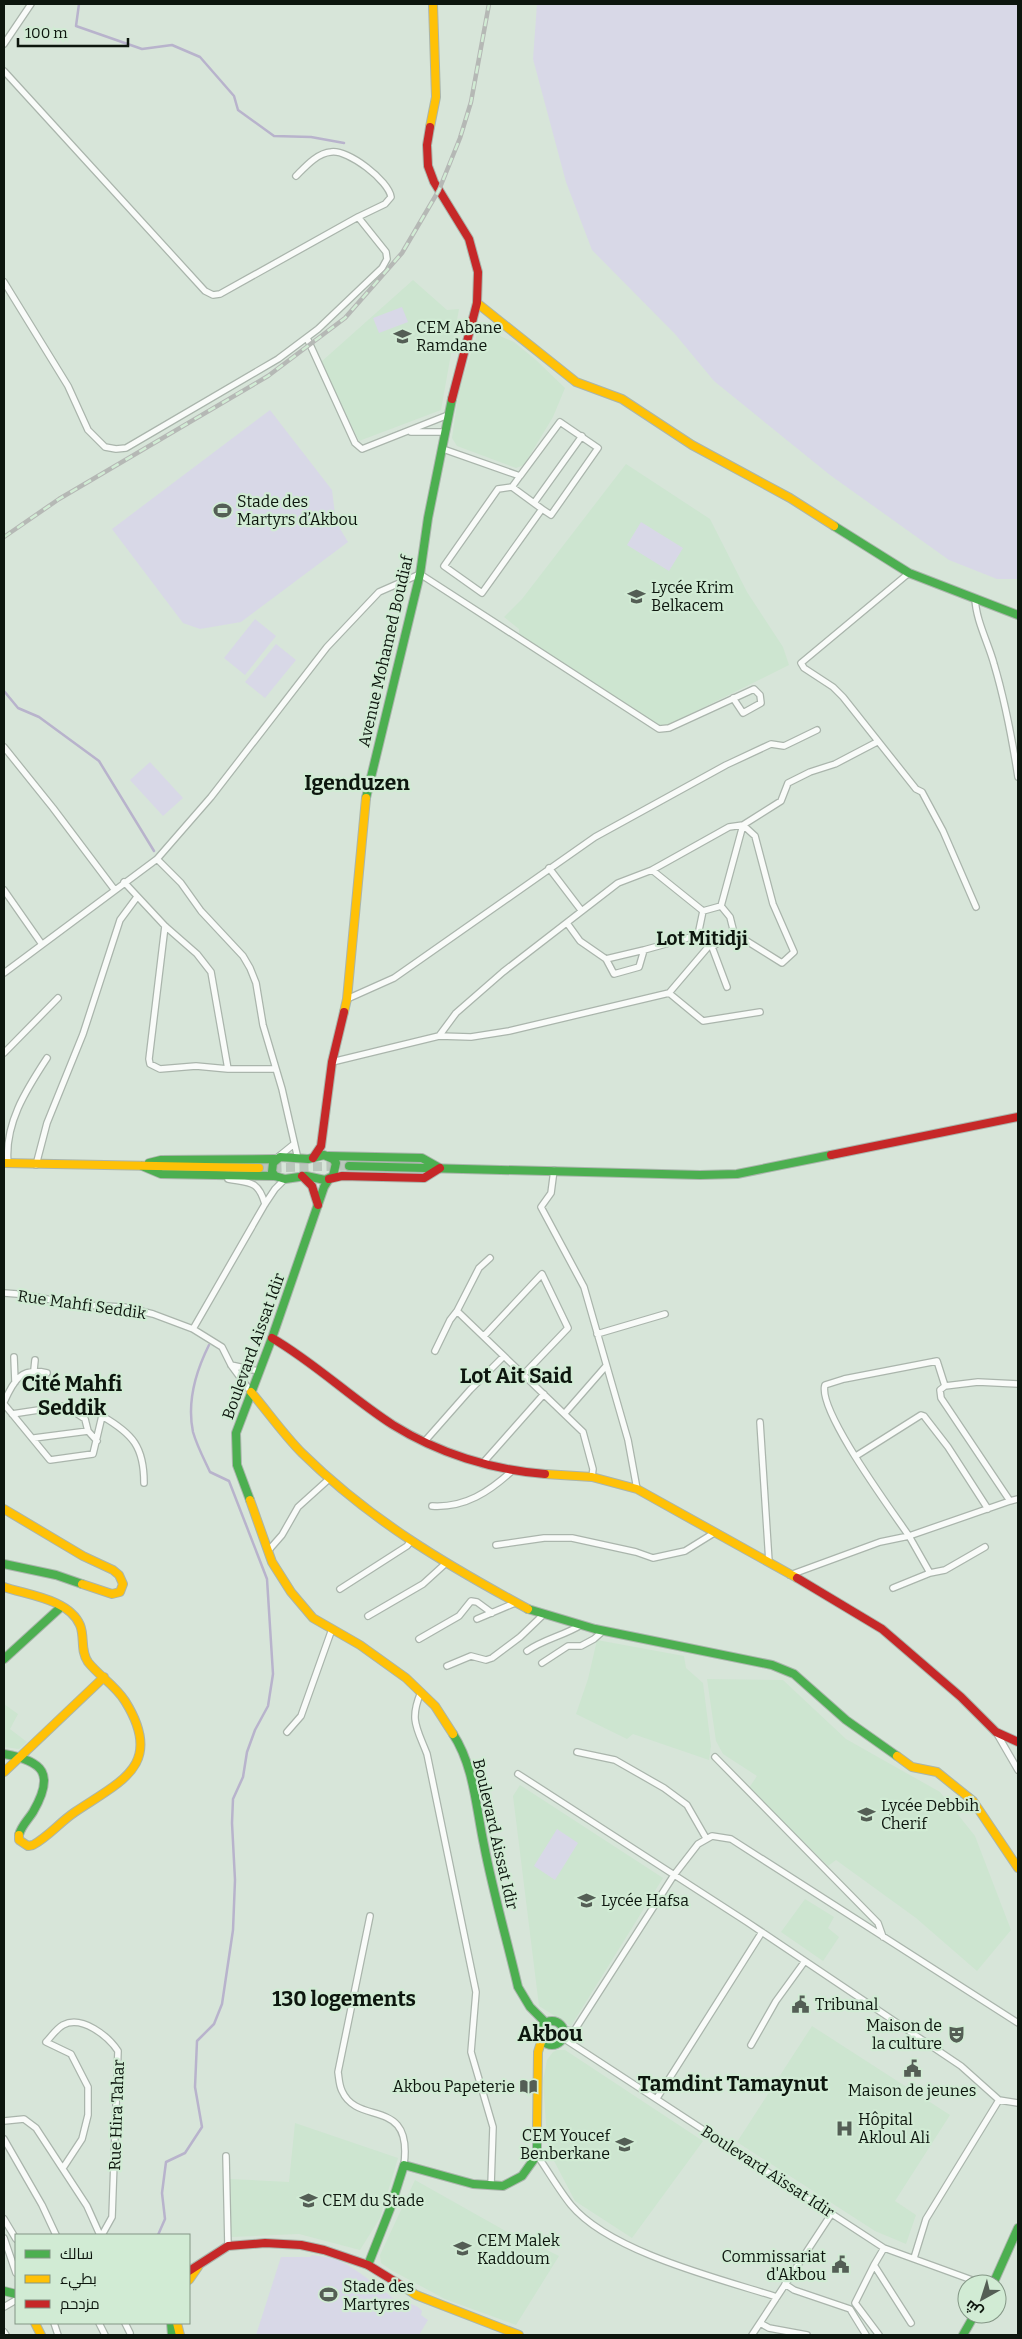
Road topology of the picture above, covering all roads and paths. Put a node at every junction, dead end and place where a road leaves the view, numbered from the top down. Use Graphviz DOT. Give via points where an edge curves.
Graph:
graph roads {
  1 [pos="31,4"];
  2 [pos="433,4"];
  3 [pos="4,44"];
  4 [pos="4,71"];
  5 [pos="296,176"];
  6 [pos="358,217"];
  7 [pos="4,282"];
  8 [pos="476,303"];
  9 [pos="306,338"];
  10 [pos="448,415"];
  11 [pos="409,432"];
  12 [pos="445,432"];
  13 [pos="582,436"];
  14 [pos="443,449"];
  15 [pos="520,476"];
  16 [pos="512,487"];
  17 [pos="534,503"];
  18 [pos="542,509"];
  19 [pos="909,573"];
  20 [pos="420,574"];
  21 [pos="975,598"];
  22 [pos="1018,615"];
  23 [pos="733,698"];
  24 [pos="817,730"];
  25 [pos="877,742"];
  26 [pos="4,748"];
  27 [pos="1018,776"];
  28 [pos="743,825"];
  29 [pos="157,859"];
  30 [pos="549,868"];
  31 [pos="652,870"];
  32 [pos="124,882"];
  33 [pos="114,889"];
  34 [pos="4,890"];
  35 [pos="137,897"];
  36 [pos="722,906"];
  37 [pos="976,907"];
  38 [pos="581,910"];
  39 [pos="703,911"];
  40 [pos="567,923"];
  41 [pos="165,926"];
  42 [pos="734,933"];
  43 [pos="698,935"];
  44 [pos="41,943"];
  45 [pos="711,946"];
  46 [pos="644,950"];
  47 [pos="606,959"];
  48 [pos="4,973"];
  49 [pos="727,987"];
  50 [pos="668,993"];
  51 [pos="58,998"];
  52 [pos="347,999"];
  53 [pos="760,1012"];
  54 [pos="439,1036"];
  55 [pos="4,1053"];
  56 [pos="47,1058"];
  57 [pos="332,1062"];
  58 [pos="276,1068"];
  59 [pos="228,1069"];
  60 [pos="1018,1117"];
  61 [pos="294,1144"];
  62 [pos="321,1146"];
  63 [pos="328,1156"];
  64 [pos="313,1158"];
  65 [pos="275,1159"];
  66 [pos="298,1159"];
  67 [pos="6,1163"];
  68 [pos="36,1165"];
  69 [pos="142,1166"];
  70 [pos="349,1166"];
  71 [pos="259,1168"];
  72 [pos="440,1168"];
  73 [pos="554,1170"];
  74 [pos="208,1175"];
  75 [pos="275,1176"];
  76 [pos="302,1176"];
  77 [pos="285,1179"];
  78 [pos="329,1179"];
  79 [pos="274,1189"];
  80 [pos="265,1204"];
  81 [pos="318,1205"];
  82 [pos="490,1258"];
  83 [pos="4,1293"];
  84 [pos="457,1311"];
  85 [pos="665,1314"];
  86 [pos="193,1329"];
  87 [pos="597,1334"];
  88 [pos="484,1336"];
  89 [pos="272,1338"];
  90 [pos="435,1351"];
  91 [pos="504,1356"];
  92 [pos="14,1357"];
  93 [pos="35,1360"];
  94 [pos="231,1365"];
  95 [pos="606,1366"];
  96 [pos="34,1370"];
  97 [pos="258,1370"];
  98 [pos="47,1373"];
  99 [pos="524,1374"];
  100 [pos="15,1382"];
  101 [pos="1018,1384"];
  102 [pos="944,1386"];
  103 [pos="6,1390"];
  104 [pos="251,1392"];
  105 [pos="544,1394"];
  106 [pos="4,1403"];
  107 [pos="87,1405"];
  108 [pos="565,1413"];
  109 [pos="12,1414"];
  110 [pos="102,1416"];
  111 [pos="760,1422"];
  112 [pos="88,1430"];
  113 [pos="34,1438"];
  114 [pos="97,1441"];
  115 [pos="425,1441"];
  116 [pos="856,1456"];
  117 [pos="482,1464"];
  118 [pos="513,1470"];
  119 [pos="592,1477"];
  120 [pos="329,1479"];
  121 [pos="144,1484"];
  122 [pos="637,1489"];
  123 [pos="1018,1499"];
  124 [pos="1010,1501"];
  125 [pos="432,1506"];
  126 [pos="4,1509"];
  127 [pos="988,1509"];
  128 [pos="714,1533"];
  129 [pos="908,1536"];
  130 [pos="411,1541"];
  131 [pos="496,1545"];
  132 [pos="985,1547"];
  133 [pos="268,1551"];
  134 [pos="769,1562"];
  135 [pos="4,1564"];
  136 [pos="445,1564"];
  137 [pos="930,1573"];
  138 [pos="790,1575"];
  139 [pos="4,1587"];
  140 [pos="893,1588"];
  141 [pos="340,1589"];
  142 [pos="515,1602"];
  143 [pos="62,1607"];
  144 [pos="492,1613"];
  145 [pos="544,1615"];
  146 [pos="368,1616"];
  147 [pos="477,1619"];
  148 [pos="581,1626"];
  149 [pos="332,1629"];
  150 [pos="603,1631"];
  151 [pos="419,1639"];
  152 [pos="527,1651"];
  153 [pos="4,1659"];
  154 [pos="542,1663"];
  155 [pos="447,1666"];
  156 [pos="104,1677"];
  157 [pos="421,1692"];
  158 [pos="287,1732"];
  159 [pos="996,1732"];
  160 [pos="1018,1742"];
  161 [pos="577,1752"];
  162 [pos="4,1754"];
  163 [pos="715,1757"];
  164 [pos="20,1758"];
  165 [pos="1018,1770"];
  166 [pos="4,1772"];
  167 [pos="518,1774"];
  168 [pos="706,1838"];
  169 [pos="1018,1868"];
  170 [pos="674,1875"];
  171 [pos="370,1916"];
  172 [pos="762,1932"];
  173 [pos="883,1936"];
  174 [pos="805,1961"];
  175 [pos="546,2022"];
  176 [pos="1018,2023"];
  177 [pos="563,2034"];
  178 [pos="542,2040"];
  179 [pos="751,2045"];
  180 [pos="657,2098"];
  181 [pos="1000,2100"];
  182 [pos="1018,2103"];
  183 [pos="4,2121"];
  184 [pos="4,2139"];
  185 [pos="537,2155"];
  186 [pos="226,2156"];
  187 [pos="404,2165"];
  188 [pos="63,2168"];
  189 [pos="491,2185"];
  190 [pos="832,2213"];
  191 [pos="4,2219"];
  192 [pos="1018,2228"];
  193 [pos="56,2234"];
  194 [pos="101,2234"];
  195 [pos="102,2234"];
  196 [pos="4,2238"];
  197 [pos="15,2238"];
  198 [pos="228,2246"];
  199 [pos="884,2248"];
  200 [pos="914,2258"];
  201 [pos="205,2260"];
  202 [pos="368,2265"];
  203 [pos="874,2265"];
  204 [pos="15,2270"];
  205 [pos="190,2270"];
  206 [pos="957,2274"];
  207 [pos="997,2274"];
  208 [pos="190,2279"];
  209 [pos="785,2284"];
  210 [pos="777,2297"];
  211 [pos="15,2301"];
  212 [pos="4,2307"];
  213 [pos="760,2323"];
  214 [pos="911,2323"];
  215 [pos="126,2324"];
  216 [pos="969,2324"];
  217 [pos="4,2332"];
  218 [pos="130,2333"];
  219 [pos="506,2333"];
  220 [pos="6,2335"];
  221 [pos="519,2335"];
  222 [pos="752,2335"];
  223 [pos="807,2335"];
  224 [pos="866,2335"];
  225 [pos="879,2335"];
  226 [pos="963,2335"];
  1 -- 3 [label="street"];
  2 -- 8 [label="street, Avenue Mohamed Boudiaf" via="436,97 427,145 428,166 434,182 469,239 478,272"];
  4 -- 6 [label="street" via="209,294 220,294"];
  5 -- 6 [label="street" via="324,153 337,152 353,158 390,193 385,204"];
  6 -- 9 [label="street" via="386,252 386,262"];
  7 -- 9 [label="street" via="68,386 88,430 105,447 126,448 278,359"];
  8 -- 10 [label="street, Avenue Mohamed Boudiaf"];
  8 -- 19 [label="street" via="576,382 622,399 692,445 790,498"];
  9 -- 11 [label="street" via="355,444 362,449"];
  10 -- 11 [label="street"];
  10 -- 12 [label="street, Avenue Mohamed Boudiaf"];
  11 -- 12 [label="street"];
  12 -- 14 [label="street, Avenue Mohamed Boudiaf"];
  13 -- 15 [label="street" via="560,422"];
  13 -- 17 [label="street"];
  13 -- 18 [label="street" via="598,448 551,515"];
  14 -- 15 [label="street"];
  14 -- 20 [label="street, Avenue Mohamed Boudiaf"];
  15 -- 16 [label="street"];
  16 -- 17 [label="street"];
  16 -- 18 [label="street" via="498,488 444,566 482,593"];
  17 -- 18 [label="street"];
  19 -- 21 [label="street"];
  19 -- 25 [label="street" via="801,663 843,697"];
  20 -- 23 [label="street" via="659,729 670,728"];
  20 -- 29 [label="street" via="379,592 327,647 211,797"];
  20 -- 52 [label="street, Avenue Mohamed Boudiaf" via="364,807"];
  21 -- 22 [label="street"];
  21 -- 27 [label="street" via="976,611 1005,700"];
  23 -- 23 [label="street" via="754,689 760,695 760,703 743,712"];
  24 -- 30 [label="street" via="784,746 771,744 726,765 595,837"];
  25 -- 28 [label="street" via="788,783 781,801"];
  25 -- 37 [label="street" via="922,792"];
  26 -- 33 [label="street"];
  28 -- 31 [label="street" via="729,827"];
  28 -- 36 [label="street"];
  28 -- 42 [label="street" via="755,836 773,904 794,952 782,963"];
  29 -- 32 [label="street"];
  29 -- 58 [label="street" via="181,883 201,912 243,956 250,968"];
  30 -- 38 [label="street"];
  30 -- 52 [label="street" via="394,978"];
  31 -- 38 [label="street" via="618,883"];
  31 -- 39 [label="street"];
  32 -- 33 [label="street"];
  32 -- 35 [label="street"];
  33 -- 44 [label="street"];
  34 -- 44 [label="street"];
  35 -- 41 [label="street"];
  35 -- 68 [label="street" via="120,920 83,1034 47,1123"];
  36 -- 39 [label="street"];
  36 -- 42 [label="street" via="730,917"];
  38 -- 40 [label="street"];
  39 -- 43 [label="street"];
  40 -- 47 [label="street" via="580,941"];
  40 -- 54 [label="street" via="502,972 456,1013"];
  41 -- 59 [label="street" via="212,972"];
  41 -- 59 [label="street" via="148,1059 150,1064 160,1069 196,1066"];
  42 -- 45 [label="street"];
  43 -- 45 [label="street"];
  43 -- 46 [label="street"];
  44 -- 48 [label="street"];
  45 -- 49 [label="street"];
  45 -- 50 [label="street"];
  46 -- 47 [label="street"];
  46 -- 47 [label="street" via="639,967 614,974"];
  50 -- 53 [label="street" via="703,1021"];
  50 -- 54 [label="street" via="509,1032 472,1038"];
  51 -- 55 [label="street"];
  52 -- 57 [label="street, Avenue Mohamed Boudiaf"];
  54 -- 57 [label="street"];
  56 -- 67 [label="street" via="11,1124"];
  57 -- 62 [label="street, Avenue Mohamed Boudiaf"];
  58 -- 59 [label="street"];
  58 -- 61 [label="street"];
  60 -- 73 [label="street" via="737,1174"];
  61 -- 65 [label="street"];
  61 -- 66 [label="street"];
  62 -- 63 [label="street"];
  62 -- 64 [label="street"];
  63 -- 64 [label="street"];
  63 -- 72 [label="street" via="422,1158"];
  63 -- 78 [label="street, Boulevard Aissat Idir" via="336,1167"];
  64 -- 66 [label="street"];
  65 -- 66 [label="street"];
  65 -- 69 [label="street" via="161,1160"];
  65 -- 75 [label="street" via="272,1172"];
  67 -- 68 [label="street"];
  68 -- 69 [label="street"];
  69 -- 71 [label="street"];
  69 -- 74 [label="street" via="161,1174"];
  70 -- 72 [label="street"];
  72 -- 73 [label="street"];
  72 -- 78 [label="street" via="424,1178 342,1176"];
  73 -- 87 [label="street" via="551,1193 541,1207 584,1288"];
  74 -- 75 [label="street"];
  74 -- 80 [label="street" via="256,1185"];
  75 -- 77 [label="street"];
  75 -- 79 [label="street"];
  76 -- 77 [label="street"];
  76 -- 78 [label="street"];
  76 -- 81 [label="street" via="312,1186"];
  77 -- 79 [label="street"];
  78 -- 81 [label="street, Boulevard Aissat Idir"];
  79 -- 80 [label="street"];
  80 -- 86 [label="street"];
  81 -- 89 [label="street, Boulevard Aissat Idir"];
  82 -- 84 [label="street" via="479,1268"];
  83 -- 86 [label="street, Rue Mahfi Seddik" via="82,1305 124,1307"];
  84 -- 88 [label="street"];
  84 -- 90 [label="street"];
  85 -- 87 [label="street"];
  86 -- 94 [label="street, Rue Mahfi Seddik" via="222,1346"];
  87 -- 95 [label="street"];
  88 -- 91 [label="street"];
  88 -- 99 [label="street" via="542,1274 568,1328"];
  89 -- 97 [label="street, Boulevard Aissat Idir"];
  89 -- 115 [label="street" via="394,1425"];
  91 -- 99 [label="street"];
  91 -- 115 [label="street"];
  92 -- 100 [label="street"];
  93 -- 96 [label="street"];
  94 -- 97 [label="street"];
  94 -- 104 [label="street, Rue Mahfi Seddik"];
  95 -- 108 [label="street"];
  95 -- 122 [label="street" via="628,1440"];
  96 -- 98 [label="street"];
  96 -- 100 [label="street" via="19,1376"];
  97 -- 104 [label="street, Boulevard Aissat Idir"];
  99 -- 105 [label="street"];
  100 -- 103 [label="street"];
  101 -- 102 [label="street" via="978,1382"];
  102 -- 116 [label="street" via="936,1361 844,1378 825,1385 831,1416"];
  102 -- 124 [label="street" via="940,1390 940,1398"];
  103 -- 106 [label="street"];
  104 -- 120 [label="street" via="301,1452"];
  104 -- 133 [label="street, Boulevard Aissat Idir" via="236,1433 237,1465"];
  105 -- 108 [label="street"];
  105 -- 117 [label="street"];
  106 -- 109 [label="street"];
  107 -- 110 [label="street"];
  108 -- 119 [label="street" via="583,1432 593,1469"];
  109 -- 112 [label="street" via="66,1406 85,1419"];
  109 -- 113 [label="street"];
  110 -- 114 [label="street"];
  110 -- 121 [label="street" via="134,1439 140,1451"];
  111 -- 134 [label="street"];
  112 -- 113 [label="street"];
  112 -- 114 [label="street"];
  113 -- 114 [label="street" via="50,1460 93,1454"];
  115 -- 117 [label="street"];
  116 -- 127 [label="street" via="924,1416"];
  116 -- 129 [label="street"];
  117 -- 118 [label="street"];
  118 -- 119 [label="street"];
  118 -- 125 [label="street" via="480,1496 445,1507"];
  119 -- 122 [label="street"];
  120 -- 130 [label="street"];
  120 -- 133 [label="street" via="298,1507 282,1535"];
  122 -- 128 [label="street"];
  123 -- 124 [label="street"];
  124 -- 127 [label="street"];
  126 -- 135 [label="street" via="115,1572 123,1584 120,1592 112,1594 56,1575"];
  127 -- 129 [label="street"];
  128 -- 131 [label="street" via="685,1552 653,1558 572,1538 544,1538"];
  128 -- 134 [label="street"];
  129 -- 137 [label="street"];
  129 -- 138 [label="street" via="880,1542"];
  130 -- 136 [label="street"];
  130 -- 141 [label="street"];
  132 -- 137 [label="street" via="945,1570"];
  133 -- 149 [label="street, Boulevard Aissat Idir" via="291,1592 313,1618"];
  134 -- 138 [label="street"];
  136 -- 142 [label="street"];
  136 -- 146 [label="street" via="423,1584"];
  137 -- 140 [label="street"];
  138 -- 159 [label="street" via="882,1629 962,1697"];
  139 -- 143 [label="street"];
  142 -- 144 [label="street"];
  142 -- 145 [label="street"];
  143 -- 153 [label="street"];
  143 -- 156 [label="street" via="79,1622 85,1655"];
  144 -- 147 [label="street"];
  144 -- 151 [label="street" via="472,1601 460,1616"];
  145 -- 148 [label="street"];
  145 -- 155 [label="street" via="492,1658 486,1660 471,1656"];
  148 -- 150 [label="street"];
  148 -- 152 [label="street" via="542,1641"];
  149 -- 157 [label="street, Boulevard Aissat Idir" via="376,1656"];
  149 -- 158 [label="street" via="301,1716"];
  150 -- 154 [label="street" via="581,1646 568,1646"];
  150 -- 169 [label="street" via="772,1665 794,1674 846,1720 912,1767 936,1772 973,1801"];
  156 -- 164 [label="street"];
  156 -- 164 [label="street" via="131,1710 136,1724 139,1751 135,1765 115,1788 64,1819 32,1846 21,1843 19,1832 33,1811 44,1780 39,1765"];
  157 -- 175 [label="street, Boulevard Aissat Idir" via="436,1706 458,1741 472,1781 518,1987 530,2008"];
  157 -- 189 [label="street" via="414,1707 415,1722 427,1754 476,1992 472,2052 493,2127"];
  159 -- 160 [label="street"];
  159 -- 165 [label="street"];
  161 -- 168 [label="street" via="615,1760 664,1788 687,1805"];
  162 -- 164 [label="street"];
  163 -- 173 [label="street" via="878,1923"];
  164 -- 166 [label="street"];
  167 -- 170 [label="street"];
  168 -- 170 [label="street"];
  168 -- 173 [label="street" via="731,1839"];
  170 -- 172 [label="street"];
  170 -- 177 [label="street" via="574,2031"];
  171 -- 187 [label="street" via="338,2072 342,2092 354,2104 392,2119 399,2127 405,2144"];
  172 -- 174 [label="street"];
  172 -- 180 [label="street"];
  173 -- 176 [label="street"];
  174 -- 179 [label="street" via="776,2000"];
  174 -- 181 [label="street" via="961,2066"];
  175 -- 177 [label="street" via="556,2021"];
  175 -- 178 [label="street" via="540,2033"];
  177 -- 178 [label="street" via="557,2043 551,2045"];
  177 -- 180 [label="street, Boulevard Aïssat Idir"];
  178 -- 185 [label="street" via="538,2052"];
  180 -- 190 [label="street, Boulevard Aïssat Idir"];
  181 -- 182 [label="street"];
  181 -- 200 [label="street" via="926,2218"];
  183 -- 188 [label="street" via="16,2118 30,2122"];
  184 -- 193 [label="street"];
  185 -- 189 [label="street" via="522,2176 503,2186"];
  185 -- 210 [label="street" via="572,2206 608,2234 672,2264"];
  186 -- 198 [label="street"];
  187 -- 189 [label="street" via="473,2184"];
  187 -- 202 [label="street"];
  188 -- 194 [label="street"];
  188 -- 195 [label="street, Rue Hira Tahar" via="82,2139 88,2115 88,2087 71,2054 46,2042 64,2024 78,2024 97,2029 111,2040 118,2051 112,2217"];
  190 -- 199 [label="street, Boulevard Aïssat Idir"];
  190 -- 209 [label="street"];
  191 -- 197 [label="street"];
  192 -- 207 [label="street"];
  196 -- 204 [label="street"];
  198 -- 201 [label="street"];
  198 -- 202 [label="street" via="302,2245"];
  199 -- 200 [label="street, Boulevard Aïssat Idir"];
  199 -- 203 [label="street"];
  200 -- 206 [label="street, Boulevard Aïssat Idir"];
  201 -- 205 [label="street"];
  201 -- 208 [label="street"];
  202 -- 219 [label="street" via="416,2295"];
  203 -- 214 [label="street"];
  203 -- 225 [label="street" via="855,2303"];
  209 -- 210 [label="street"];
  209 -- 224 [label="street" via="850,2309"];
  210 -- 213 [label="street"];
  211 -- 212 [label="street"];
  213 -- 222 [label="street"];
  213 -- 223 [label="street" via="769,2328"];
  215 -- 218 [label="street"];
  216 -- 226 [label="street"];
  217 -- 220 [label="street"];
  219 -- 221 [label="street"];
}
